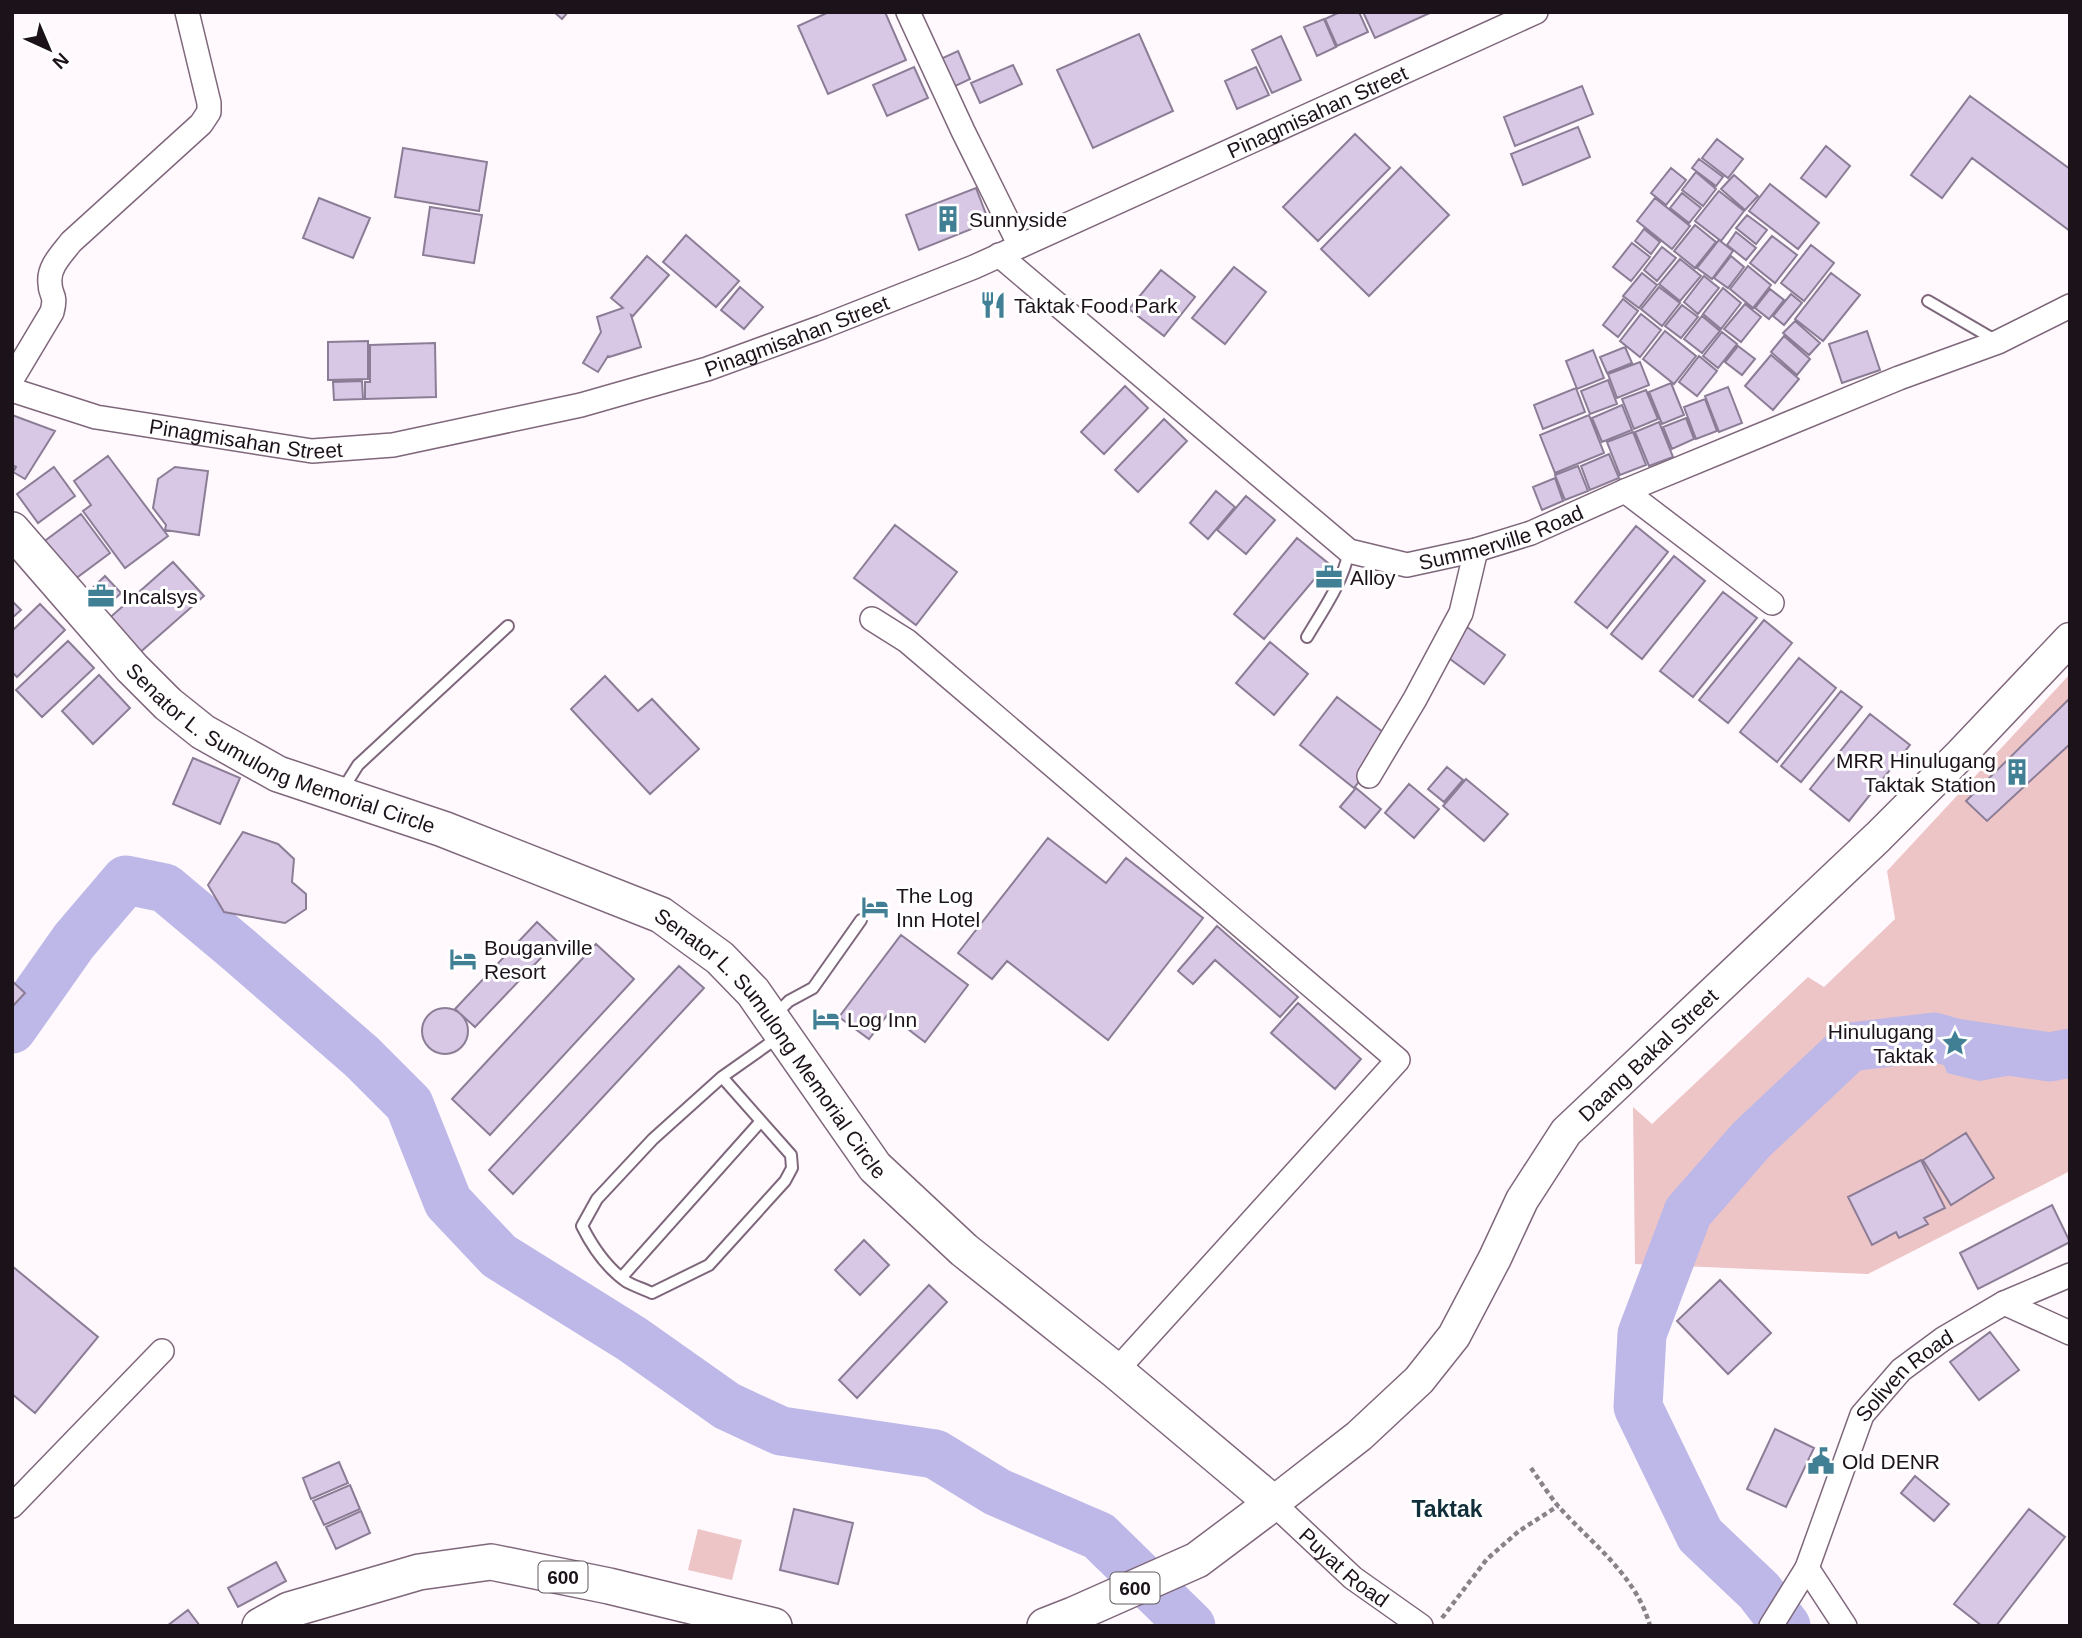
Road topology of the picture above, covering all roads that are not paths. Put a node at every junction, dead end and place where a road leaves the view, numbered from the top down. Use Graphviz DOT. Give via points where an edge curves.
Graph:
graph roads {
  1 [pos="187,12"];
  2 [pos="908,12"];
  3 [pos="1521,15"];
  4 [pos="1009,251"];
  5 [pos="1928,301"];
  6 [pos="2070,306"];
  7 [pos="1998,342"];
  8 [pos="12,379"];
  9 [pos="12,390"];
  10 [pos="1625,491"];
  11 [pos="12,530"];
  12 [pos="1476,550"];
  13 [pos="1349,551"];
  14 [pos="1772,603"];
  15 [pos="872,620"];
  16 [pos="508,626"];
  17 [pos="1307,637"];
  18 [pos="2070,639"];
  19 [pos="1369,776"];
  20 [pos="340,794"];
  21 [pos="861,920"];
  22 [pos="777,1026"];
  23 [pos="722,1077"];
  24 [pos="761,1121"];
  25 [pos="2070,1276"];
  26 [pos="622,1277"];
  27 [pos="2004,1303"];
  28 [pos="2070,1333"];
  29 [pos="162,1351"];
  30 [pos="1116,1371"];
  31 [pos="1273,1503"];
  32 [pos="12,1507"];
  33 [pos="1802,1575"];
  34 [pos="352,1592"];
  35 [pos="1059,1621"];
  36 [pos="260,1626"];
  37 [pos="302,1626"];
  38 [pos="774,1626"];
  39 [pos="1421,1626"];
  40 [pos="1771,1626"];
  41 [pos="1845,1626"];
  1 -- 8 [label="street" via="209,112 71,242 54,264 49,283 55,299 52,312"];
  2 -- 4 [label="street" via="963,131"];
  3 -- 4 [label="street, Pinagmisahan Street"];
  4 -- 9 [label="street, Pinagmisahan Street" via="707,369 581,405 393,445 312,451 96,417"];
  4 -- 13 [label="street, Summerville Road"];
  5 -- 7 [label="lane"];
  6 -- 7 [label="street, Summerville Road"];
  7 -- 10 [label="street, Summerville Road"];
  10 -- 12 [label="street, Summerville Road" via="1531,533"];
  10 -- 14 [label="street"];
  11 -- 20 [label="main road, Senator L. Sumulong Memorial Circle" via="167,704 203,732 278,774"];
  12 -- 13 [label="street, Summerville Road" via="1407,565"];
  12 -- 19 [label="street" via="1461,613"];
  13 -- 17 [label="lane"];
  15 -- 30 [label="street" via="918,650 1398,1060"];
  16 -- 20 [label="lane" via="358,765"];
  18 -- 31 [label="street, Daang Bakal Street / 600" via="1878,837 1566,1132 1522,1200 1454,1336 1419,1380 1359,1436"];
  20 -- 22 [label="main road, Senator L. Sumulong Memorial Circle" via="443,829 661,915 720,958"];
  21 -- 22 [label="lane" via="813,988 789,1001"];
  22 -- 23 [label="lane"];
  22 -- 30 [label="main road, Senator L. Sumulong Memorial Circle" via="875,1167 964,1250"];
  23 -- 24 [label="lane"];
  23 -- 26 [label="lane" via="653,1139 597,1199 582,1226 592,1245"];
  24 -- 26 [label="lane"];
  24 -- 26 [label="lane" via="791,1155 792,1168 785,1181 709,1265 652,1293"];
  25 -- 27 [label="street, Soliven Road"];
  27 -- 28 [label="street"];
  27 -- 33 [label="street, Soliven Road" via="1901,1370 1862,1415"];
  29 -- 32 [label="street"];
  30 -- 31 [label="main road, Senator L. Sumulong Memorial Circle"];
  31 -- 35 [label="main road, 600" via="1197,1560"];
  31 -- 39 [label="street, Puyat Road" via="1353,1578"];
  33 -- 40 [label="street, Soliven Road"];
  33 -- 41 [label="street"];
  34 -- 36 [label="main road, 600" via="289,1610"];
  34 -- 37 [label="main road, 600"];
  34 -- 38 [label="main road, 600" via="419,1572 491,1562"];
}
